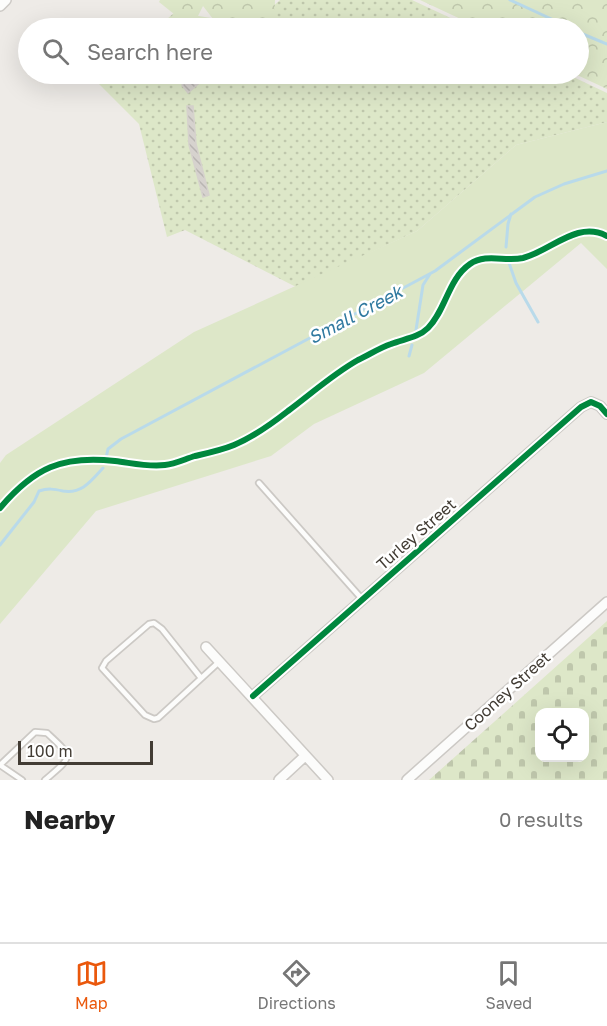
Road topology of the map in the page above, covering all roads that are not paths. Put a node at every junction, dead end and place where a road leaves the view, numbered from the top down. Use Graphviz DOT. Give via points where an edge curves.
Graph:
graph roads {
  1 [pos="6,0"];
  2 [pos="0,6"];
  3 [pos="604,410"];
  4 [pos="259,483"];
  5 [pos="362,599"];
  6 [pos="607,602"];
  7 [pos="206,647"];
  8 [pos="220,661"];
  9 [pos="201,678"];
  10 [pos="253,696"];
  11 [pos="305,756"];
  12 [pos="0,765"];
  13 [pos="22,780"];
  14 [pos="45,780"];
  15 [pos="279,780"];
  16 [pos="328,780"];
  17 [pos="407,780"];
  1 -- 2 [label="street"];
  3 -- 5 [label="street, Turley Street" via="591,402 581,407"];
  4 -- 5 [label="lane"];
  5 -- 10 [label="street, Turley Street"];
  6 -- 17 [label="street, Cooney Street"];
  7 -- 8 [label="street"];
  8 -- 9 [label="lane"];
  8 -- 10 [label="street"];
  9 -- 9 [label="lane" via="154,719 145,715 102,668 154,623"];
  10 -- 11 [label="street"];
  11 -- 15 [label="street"];
  11 -- 16 [label="street"];
  12 -- 13 [label="lane"];
  12 -- 14 [label="lane" via="35,732 47,732 68,757"];
}
